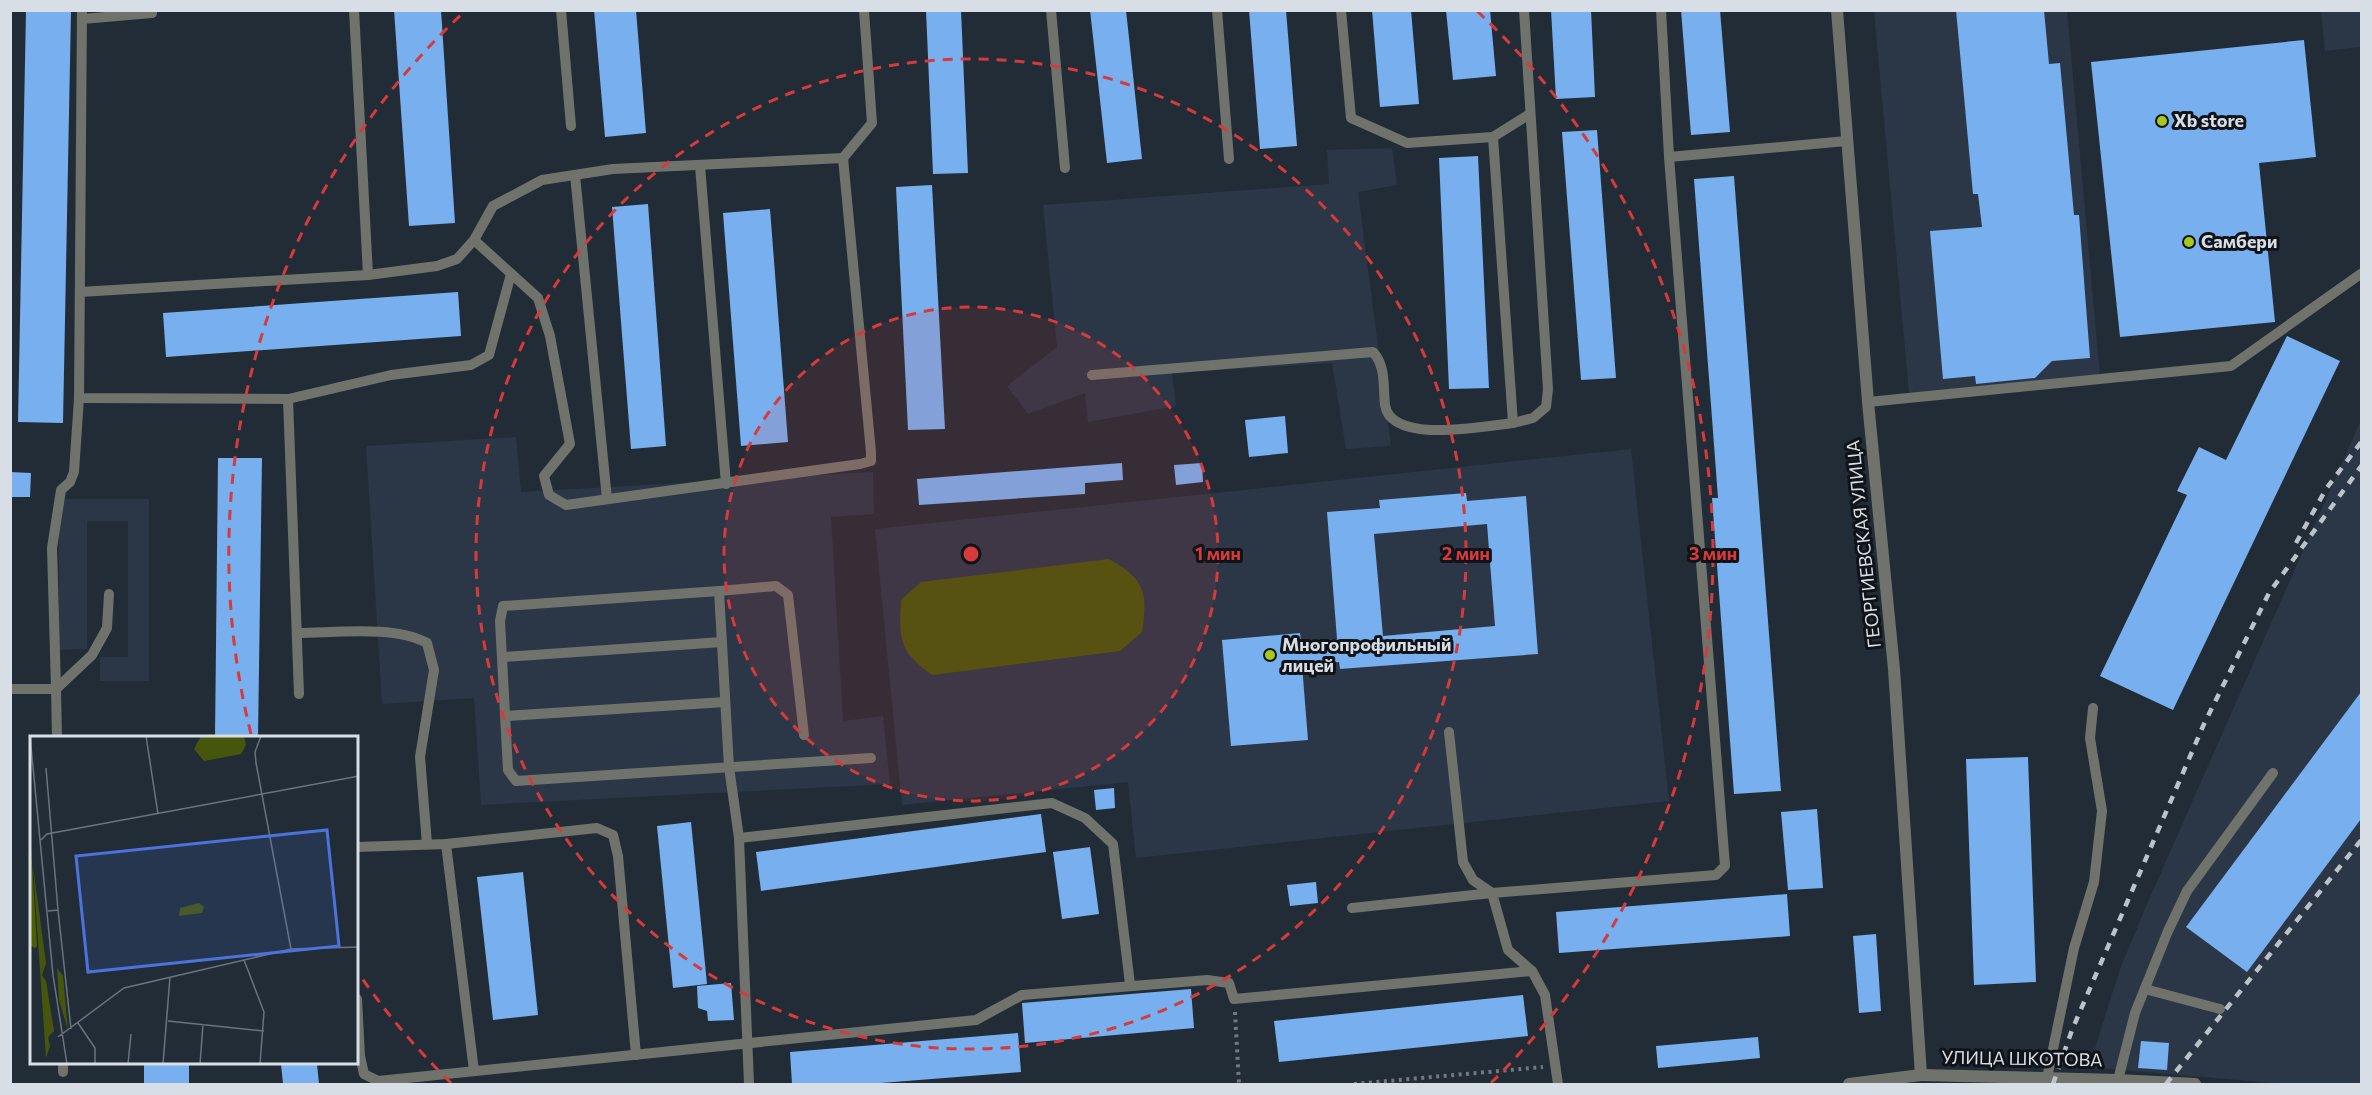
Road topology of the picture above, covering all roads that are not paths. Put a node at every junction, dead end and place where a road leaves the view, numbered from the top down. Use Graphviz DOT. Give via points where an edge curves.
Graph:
graph roads {
  1 [pos="152,10"];
  2 [pos="354,10"];
  3 [pos="561,10"];
  4 [pos="864,10"];
  5 [pos="1050,10"];
  6 [pos="1217,10"];
  7 [pos="1341,10"];
  8 [pos="1524,10"];
  9 [pos="1661,10"];
  10 [pos="1837,10"];
  11 [pos="82,15"];
  12 [pos="1530,114"];
  13 [pos="571,126"];
  14 [pos="1493,137"];
  15 [pos="1846,141"];
  16 [pos="843,158"];
  17 [pos="1669,158"];
  18 [pos="1230,159"];
  19 [pos="700,166"];
  20 [pos="1065,168"];
  21 [pos="575,175"];
  22 [pos="474,240"];
  23 [pos="2361,273"];
  24 [pos="511,274"];
  25 [pos="368,275"];
  26 [pos="80,292"];
  27 [pos="1092,375"];
  28 [pos="79,398"];
  29 [pos="288,399"];
  30 [pos="1869,402"];
  31 [pos="1513,423"];
  32 [pos="726,484"];
  33 [pos="607,499"];
  34 [pos="719,591"];
  35 [pos="109,594"];
  36 [pos="297,633"];
  37 [pos="722,642"];
  38 [pos="503,657"];
  39 [pos="10,689"];
  40 [pos="56,689"];
  41 [pos="299,694"];
  42 [pos="725,702"];
  43 [pos="2093,708"];
  44 [pos="506,716"];
  45 [pos="1449,732"];
  46 [pos="804,735"];
  47 [pos="57,736"];
  48 [pos="871,758"];
  49 [pos="729,767"];
  50 [pos="2273,773"];
  51 [pos="739,837"];
  52 [pos="427,844"];
  53 [pos="446,844"];
  54 [pos="358,847"];
  55 [pos="1492,893"];
  56 [pos="1352,908"];
  57 [pos="1532,971"];
  58 [pos="1130,984"];
  59 [pos="2145,989"];
  60 [pos="2220,1009"];
  61 [pos="358,1018"];
  62 [pos="746,1045"];
  63 [pos="636,1055"];
  64 [pos="474,1071"];
  65 [pos="1921,1075"];
  66 [pos="2047,1078"];
  67 [pos="2118,1080"];
  68 [pos="1981,1081"];
  69 [pos="749,1084"];
  70 [pos="1558,1084"];
  71 [pos="1849,1084"];
  72 [pos="2195,1084"];
  1 -- 11 [label="lane"];
  2 -- 25 [label="lane"];
  3 -- 13 [label="lane"];
  4 -- 16 [label="lane" via="872,123"];
  5 -- 20 [label="lane"];
  6 -- 18 [label="lane"];
  7 -- 14 [label="lane" via="1351,118 1407,143"];
  8 -- 12 [label="lane"];
  9 -- 17 [label="lane"];
  10 -- 15 [label="street, ГЕОРГИЕВСКАЯ УЛИЦА"];
  11 -- 26 [label="lane"];
  12 -- 14 [label="lane"];
  12 -- 31 [label="lane" via="1548,389 1546,407 1533,418"];
  14 -- 31 [label="lane"];
  15 -- 17 [label="lane"];
  15 -- 30 [label="street, ГЕОРГИЕВСКАЯ УЛИЦА"];
  16 -- 19 [label="lane"];
  16 -- 32 [label="lane" via="870,460"];
  17 -- 55 [label="lane" via="1725,866 1716,875"];
  19 -- 21 [label="lane" via="613,169"];
  19 -- 32 [label="lane"];
  21 -- 22 [label="lane" via="542,180 493,206"];
  21 -- 33 [label="lane"];
  22 -- 24 [label="lane"];
  22 -- 25 [label="lane" via="457,259 437,266"];
  23 -- 30 [label="lane" via="2231,366"];
  24 -- 29 [label="lane" via="489,355 471,365 391,375"];
  24 -- 33 [label="lane" via="538,298 570,444 544,476 549,495 566,505"];
  25 -- 26 [label="lane"];
  26 -- 28 [label="lane"];
  27 -- 31 [label="lane" via="1373,352 1381,360 1386,409 1404,428 1429,431"];
  28 -- 29 [label="lane"];
  28 -- 40 [label="lane" via="74,472 61,490 52,548"];
  29 -- 36 [label="lane"];
  30 -- 65 [label="street, ГЕОРГИЕВСКАЯ УЛИЦА" via="1894,669"];
  32 -- 33 [label="lane"];
  34 -- 37 [label="lane"];
  34 -- 38 [label="lane" via="503,606"];
  34 -- 46 [label="lane" via="776,586 788,595"];
  35 -- 40 [label="lane" via="107,628 92,655"];
  36 -- 41 [label="lane"];
  36 -- 52 [label="lane" via="395,633 412,635 427,643 434,670 420,757"];
  37 -- 38 [label="lane"];
  37 -- 42 [label="lane"];
  38 -- 44 [label="lane"];
  39 -- 40 [label="lane"];
  40 -- 47 [label="lane"];
  42 -- 44 [label="lane"];
  42 -- 49 [label="lane"];
  43 -- 66 [label="lane" via="2090,738 2102,811 2094,882 2074,948"];
  44 -- 49 [label="lane" via="508,770 516,780"];
  45 -- 55 [label="lane" via="1463,862 1473,880"];
  48 -- 49 [label="lane"];
  49 -- 51 [label="lane"];
  50 -- 59 [label="lane" via="2187,891"];
  51 -- 58 [label="lane" via="1052,803 1086,818 1113,844"];
  51 -- 62 [label="lane"];
  52 -- 53 [label="lane"];
  52 -- 54 [label="lane"];
  53 -- 63 [label="lane" via="597,828 613,835"];
  53 -- 64 [label="lane"];
  55 -- 56 [label="lane"];
  55 -- 57 [label="lane" via="1508,950"];
  57 -- 58 [label="lane" via="1234,999 1229,983 1207,980"];
  57 -- 70 [label="lane" via="1545,995"];
  58 -- 62 [label="lane" via="1022,995 976,1020"];
  59 -- 60 [label="lane"];
  59 -- 67 [label="lane"];
  61 -- 64 [label="lane" via="364,1074 378,1081"];
  62 -- 63 [label="lane"];
  62 -- 69 [label="lane"];
  63 -- 64 [label="lane"];
  65 -- 68 [label="street, УЛИЦА ШКОТОВА"];
  65 -- 71 [label="street, УЛИЦА ШКОТОВА"];
  66 -- 67 [label="street, УЛИЦА ШКОТОВА"];
  66 -- 68 [label="street, УЛИЦА ШКОТОВА"];
  67 -- 72 [label="street, УЛИЦА ШКОТОВА"];
}
